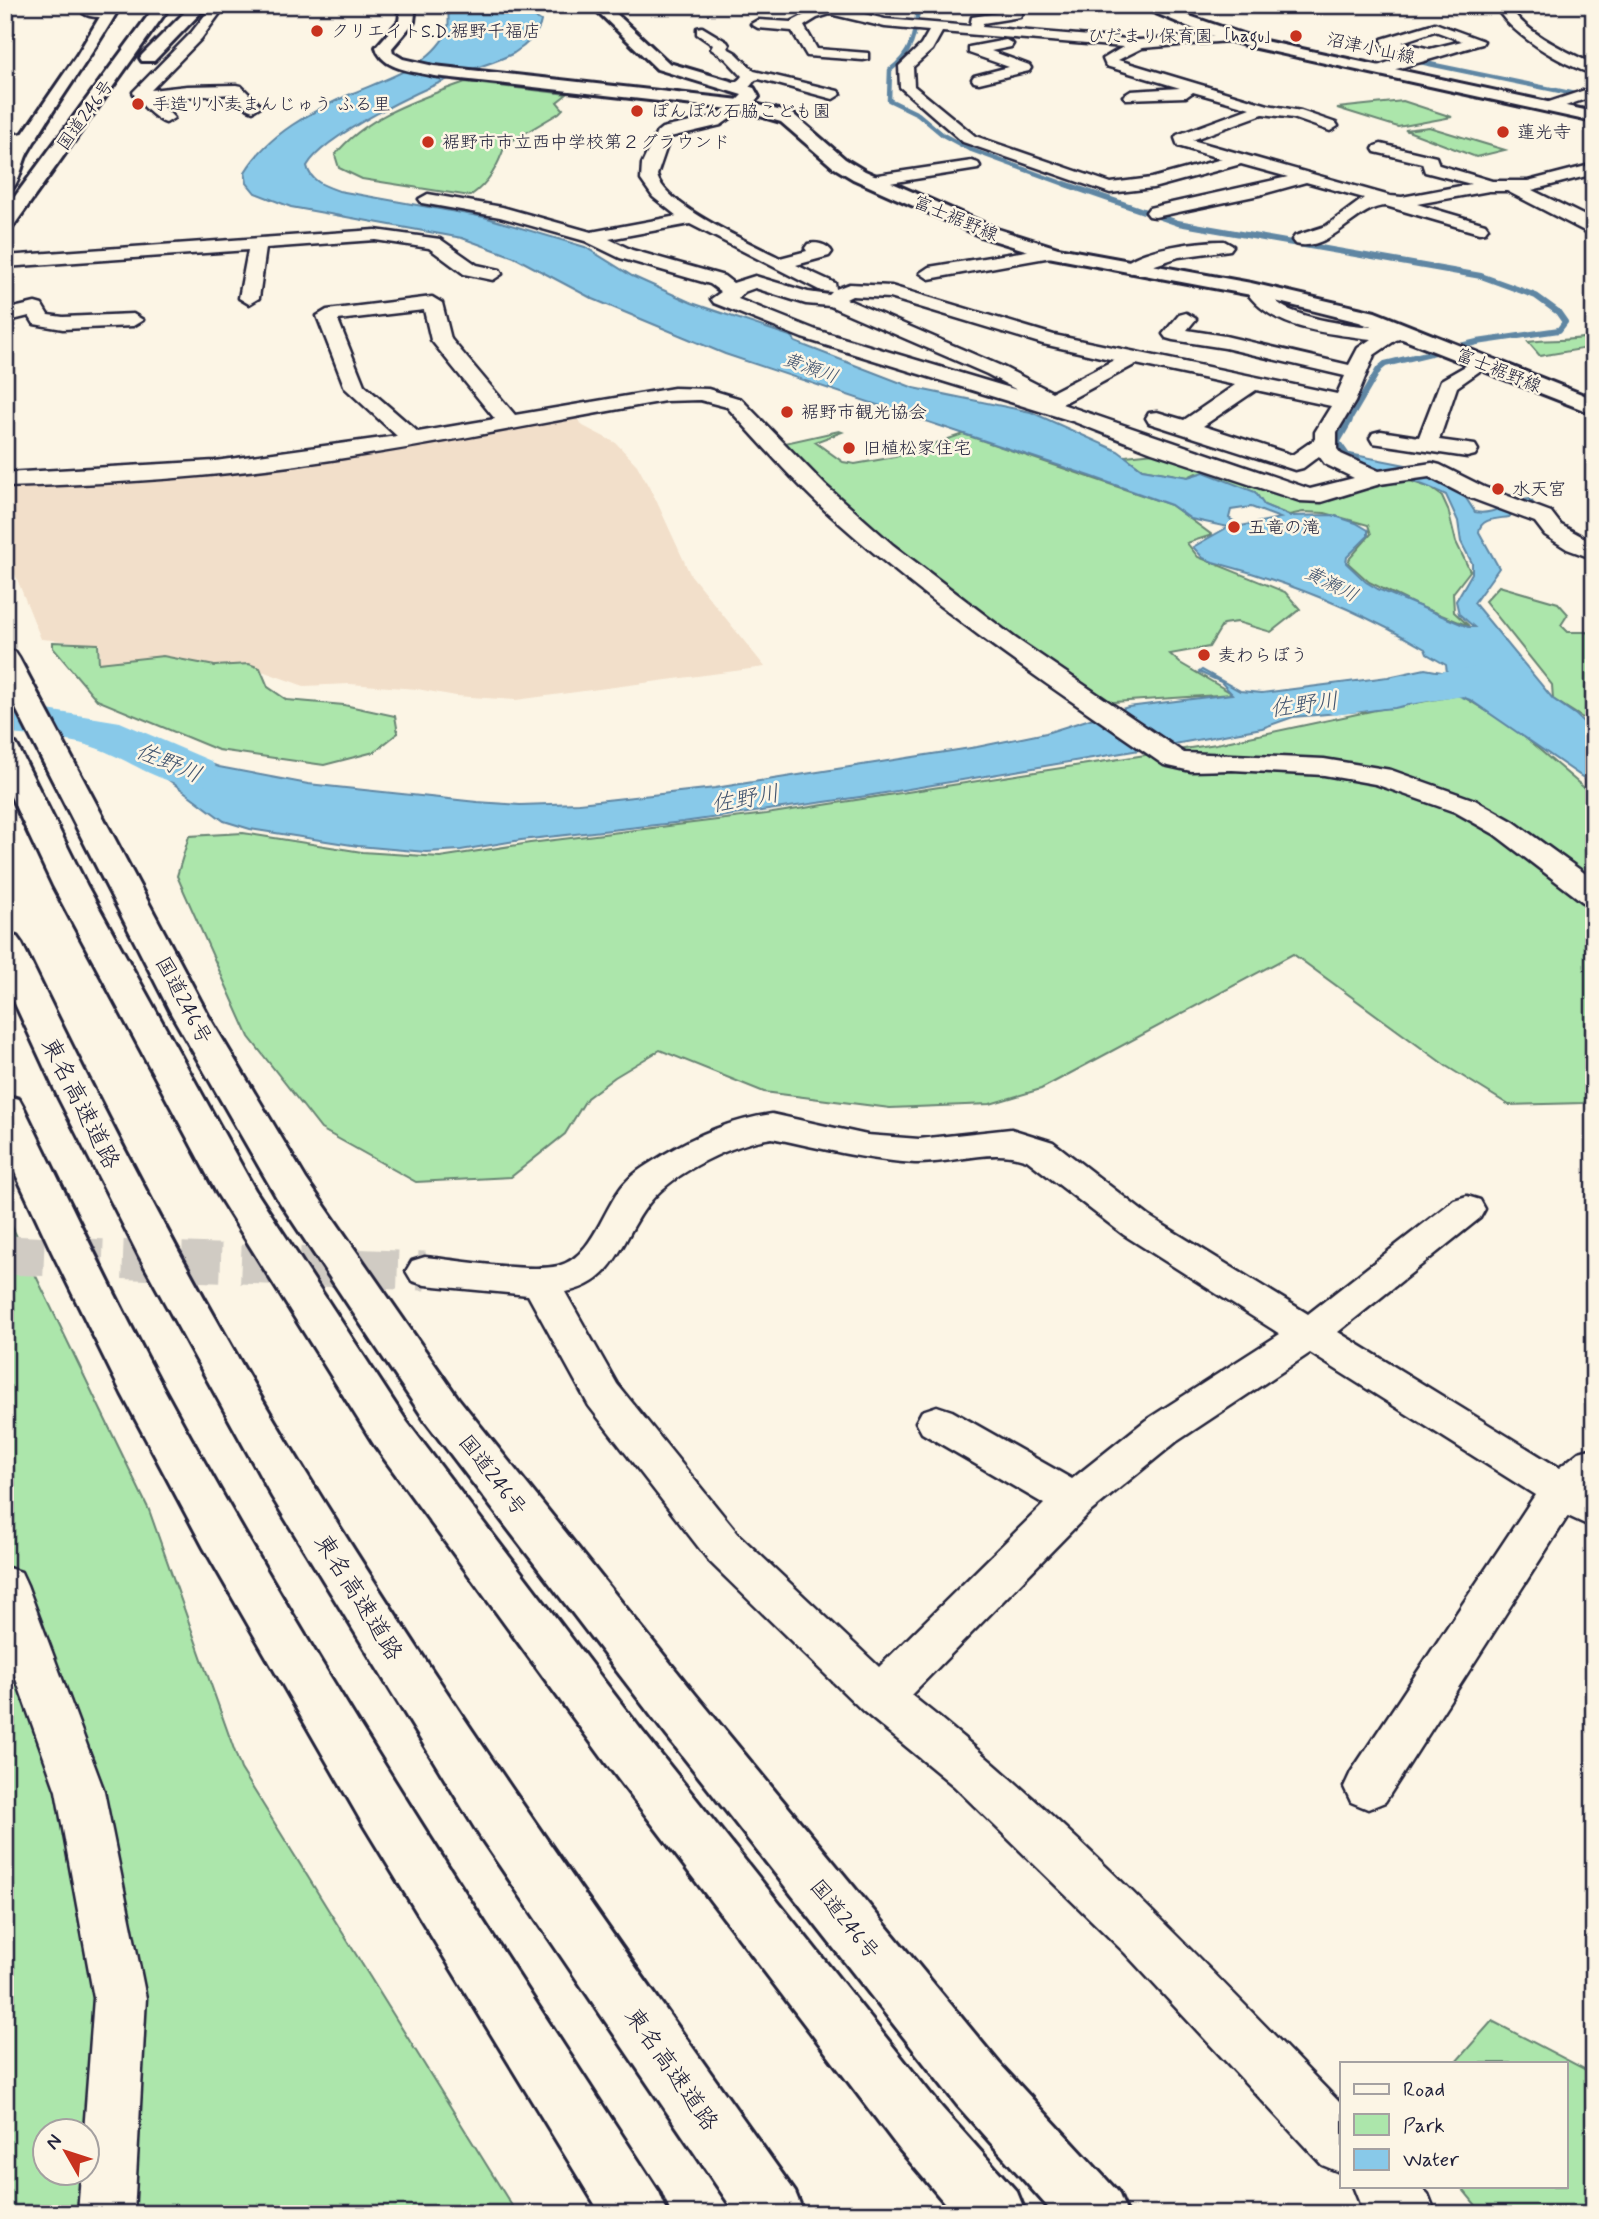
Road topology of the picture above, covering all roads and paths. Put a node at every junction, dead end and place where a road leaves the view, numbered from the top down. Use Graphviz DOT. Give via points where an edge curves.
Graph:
graph roads {
  1 [pos="93,5"];
  2 [pos="144,5"];
  3 [pos="164,5"];
  4 [pos="201,5"];
  5 [pos="220,5"];
  6 [pos="399,5"];
  7 [pos="599,5"];
  8 [pos="808,5"];
  9 [pos="1018,5"];
  10 [pos="1143,5"];
  11 [pos="1502,5"];
  12 [pos="112,9"];
  13 [pos="830,10"];
  14 [pos="953,11"];
  15 [pos="758,24"];
  16 [pos="902,24"];
  17 [pos="797,27"];
  18 [pos="931,28"];
  19 [pos="1115,28"];
  20 [pos="960,30"];
  21 [pos="702,31"];
  22 [pos="979,32"];
  23 [pos="1032,36"];
  24 [pos="1229,37"];
  25 [pos="873,38"];
  26 [pos="893,39"];
  27 [pos="1017,41"];
  28 [pos="1169,43"];
  29 [pos="1139,44"];
  30 [pos="1065,51"];
  31 [pos="1429,53"];
  32 [pos="863,56"];
  33 [pos="1380,69"];
  34 [pos="1594,70"];
  35 [pos="857,71"];
  36 [pos="750,75"];
  37 [pos="979,79"];
  38 [pos="1207,90"];
  39 [pos="1594,91"];
  40 [pos="833,94"];
  41 [pos="142,96"];
  42 [pos="1131,96"];
  43 [pos="738,97"];
  44 [pos="253,106"];
  45 [pos="1551,106"];
  46 [pos="1260,109"];
  47 [pos="1594,117"];
  48 [pos="166,118"];
  49 [pos="82,120"];
  50 [pos="1330,126"];
  51 [pos="30,137"];
  52 [pos="5,141"];
  53 [pos="1381,149"];
  54 [pos="1239,159"];
  55 [pos="972,166"];
  56 [pos="1594,169"];
  57 [pos="1305,177"];
  58 [pos="871,181"];
  59 [pos="1489,186"];
  60 [pos="1512,187"];
  61 [pos="5,188"];
  62 [pos="428,199"];
  63 [pos="1387,201"];
  64 [pos="1155,212"];
  65 [pos="691,219"];
  66 [pos="5,224"];
  67 [pos="1284,225"];
  68 [pos="1479,228"];
  69 [pos="1594,230"];
  70 [pos="1323,232"];
  71 [pos="591,237"];
  72 [pos="1301,240"];
  73 [pos="258,243"];
  74 [pos="1224,246"];
  75 [pos="814,248"];
  76 [pos="1051,252"];
  77 [pos="5,262"];
  78 [pos="781,264"];
  79 [pos="1131,267"];
  80 [pos="929,273"];
  81 [pos="493,274"];
  82 [pos="730,289"];
  83 [pos="1254,290"];
  84 [pos="837,297"];
  85 [pos="248,298"];
  86 [pos="1257,315"];
  87 [pos="5,316"];
  88 [pos="1186,319"];
  89 [pos="134,320"];
  90 [pos="1396,334"];
  91 [pos="1225,342"];
  92 [pos="1132,358"];
  93 [pos="1481,363"];
  94 [pos="1356,373"];
  95 [pos="1252,383"];
  96 [pos="1344,402"];
  97 [pos="1058,406"];
  98 [pos="1594,407"];
  99 [pos="1157,418"];
  100 [pos="508,421"];
  101 [pos="1187,427"];
  102 [pos="1381,438"];
  103 [pos="413,439"];
  104 [pos="1326,441"];
  105 [pos="1427,444"];
  106 [pos="1467,450"];
  107 [pos="1377,478"];
  108 [pos="5,480"];
  109 [pos="1594,552"];
  110 [pos="5,658"];
  111 [pos="5,751"];
  112 [pos="1594,895"];
  113 [pos="5,943"];
  114 [pos="5,1108"];
  115 [pos="1466,1209"];
  116 [pos="425,1271"];
  117 [pos="540,1282"];
  118 [pos="1309,1334"];
  119 [pos="937,1422"];
  120 [pos="1583,1489"];
  121 [pos="1074,1501"];
  122 [pos="5,1585"];
  123 [pos="878,1697"];
  124 [pos="1368,1787"];
  125 [pos="1340,2143"];
  126 [pos="1383,2188"];
  127 [pos="106,2214"];
  128 [pos="637,2214"];
  129 [pos="773,2214"];
  130 [pos="995,2214"];
  131 [pos="1096,2214"];
  132 [pos="1408,2214"];
  1 -- 12 [label="street" via="90,13"];
  2 -- 61 [label="main road, 国道246号"];
  3 -- 49 [label="main road, 国道246号"];
  4 -- 49 [label="main road"];
  5 -- 41 [label="street"];
  6 -- 43 [label="main road, 富士裾野線" via="408,13 406,22 384,47 386,55 397,62 472,76"];
  7 -- 43 [label="main road" via="663,65"];
  8 -- 13 [label="street"];
  9 -- 22 [label="street" via="1015,14 977,20"];
  10 -- 24 [label="main road, 沼津小山線"];
  11 -- 34 [label="street" via="1507,15 1537,39"];
  12 -- 51 [label="main road"];
  13 -- 16 [label="street"];
  13 -- 17 [label="street" via="812,15"];
  14 -- 20 [label="street"];
  15 -- 17 [label="street"];
  16 -- 18 [label="street"];
  16 -- 26 [label="street" via="905,37"];
  17 -- 32 [label="street" via="812,53"];
  18 -- 20 [label="street"];
  18 -- 54 [label="street" via="926,47 906,66 907,87 969,139 1110,187 1144,185"];
  19 -- 28 [label="street"];
  20 -- 22 [label="street"];
  21 -- 36 [label="street" via="720,42 718,49"];
  22 -- 23 [label="street"];
  23 -- 27 [label="street"];
  23 -- 29 [label="street"];
  24 -- 28 [label="street"];
  24 -- 33 [label="main road, 沼津小山線"];
  25 -- 32 [label="street"];
  27 -- 30 [label="street"];
  27 -- 37 [label="street" via="974,50 1024,68"];
  28 -- 29 [label="street"];
  29 -- 38 [label="street" via="1110,59 1111,63"];
  31 -- 31 [label="street" via="1465,44 1477,41 1436,27 1387,42"];
  31 -- 33 [label="street"];
  32 -- 35 [label="street"];
  33 -- 45 [label="main road, 沼津小山線"];
  36 -- 40 [label="street"];
  36 -- 43 [label="street"];
  38 -- 42 [label="street"];
  38 -- 46 [label="street"];
  39 -- 45 [label="street"];
  41 -- 44 [label="street" via="236,89"];
  41 -- 48 [label="street"];
  43 -- 58 [label="main road, 富士裾野線" via="787,118 839,163"];
  43 -- 65 [label="street" via="721,120 663,135 648,173 650,183"];
  45 -- 47 [label="main road, 沼津小山線"];
  46 -- 50 [label="street" via="1296,114"];
  46 -- 54 [label="street" via="1181,141"];
  49 -- 66 [label="main road, 国道246号"];
  51 -- 52 [label="street"];
  51 -- 61 [label="main road"];
  53 -- 59 [label="street" via="1430,160 1431,167"];
  54 -- 57 [label="street"];
  55 -- 58 [label="street"];
  56 -- 60 [label="street"];
  57 -- 63 [label="street"];
  57 -- 64 [label="street"];
  58 -- 76 [label="main road, 富士裾野線" via="990,233"];
  59 -- 60 [label="street"];
  59 -- 63 [label="street"];
  60 -- 69 [label="street"];
  62 -- 71 [label="street" via="502,212"];
  63 -- 68 [label="street"];
  63 -- 70 [label="street" via="1371,201"];
  65 -- 71 [label="street"];
  65 -- 78 [label="street"];
  67 -- 70 [label="street"];
  70 -- 72 [label="street"];
  71 -- 82 [label="street" via="626,254 717,280"];
  73 -- 77 [label="street"];
  73 -- 81 [label="street" via="375,235 434,243 471,270"];
  73 -- 85 [label="street"];
  74 -- 79 [label="street" via="1192,247"];
  75 -- 78 [label="street" via="822,252"];
  76 -- 79 [label="main road, 富士裾野線"];
  76 -- 80 [label="street"];
  78 -- 84 [label="street"];
  79 -- 83 [label="main road, 富士裾野線"];
  82 -- 84 [label="street" via="755,282 806,298"];
  82 -- 97 [label="street" via="735,293 721,299 809,334"];
  83 -- 86 [label="street"];
  83 -- 90 [label="main road, 富士裾野線" via="1338,308"];
  84 -- 92 [label="street" via="849,290 891,292 1050,340"];
  84 -- 97 [label="street" via="894,329 999,372"];
  86 -- 90 [label="street" via="1286,315 1340,328"];
  86 -- 91 [label="street"];
  87 -- 89 [label="street" via="36,309 41,320 63,323"];
  88 -- 91 [label="street" via="1174,334"];
  90 -- 93 [label="main road, 富士裾野線"];
  90 -- 94 [label="street" via="1365,352"];
  91 -- 94 [label="street"];
  92 -- 95 [label="street"];
  92 -- 97 [label="street"];
  93 -- 98 [label="main road, 富士裾野線"];
  93 -- 105 [label="street" via="1448,384"];
  94 -- 96 [label="street"];
  95 -- 96 [label="street"];
  95 -- 101 [label="street"];
  96 -- 104 [label="street" via="1326,432"];
  97 -- 107 [label="street" via="1160,447 1308,496"];
  99 -- 101 [label="street"];
  100 -- 103 [label="street"];
  100 -- 103 [label="street" via="441,340 432,303 327,316 355,388"];
  100 -- 112 [label="street" via="645,388 714,395 734,403 844,515 921,581 1174,759 1324,766 1381,776 1465,806 1504,828"];
  101 -- 104 [label="street" via="1295,463"];
  102 -- 105 [label="street"];
  103 -- 108 [label="street" via="189,471"];
  104 -- 107 [label="street" via="1333,458"];
  105 -- 106 [label="street"];
  107 -- 109 [label="street" via="1432,470 1543,517 1553,530"];
  110 -- 131 [label="main road, 国道246号" via="190,1015 291,1188 442,1410 969,2073"];
  111 -- 130 [label="main road" via="70,886 239,1195 391,1433 624,1747 921,2129"];
  113 -- 129 [label="main road, 東名高速道路" via="160,1256 288,1484 500,1821"];
  114 -- 128 [label="main road" via="76,1262 271,1619 418,1868"];
  115 -- 118 [label="street"];
  116 -- 117 [label="street"];
  117 -- 118 [label="street" via="569,1278 588,1267 650,1180 706,1145 743,1130 772,1126 867,1147 919,1151 1011,1142 1040,1151 1137,1226"];
  117 -- 123 [label="street" via="603,1395 725,1549"];
  118 -- 120 [label="street"];
  118 -- 121 [label="street" via="1161,1430"];
  119 -- 121 [label="street"];
  120 -- 124 [label="street"];
  121 -- 123 [label="street"];
  122 -- 127 [label="street" via="80,1791 120,1998"];
  123 -- 125 [label="street" via="971,1772 1143,1937"];
  126 -- 132 [label="street"];
}
